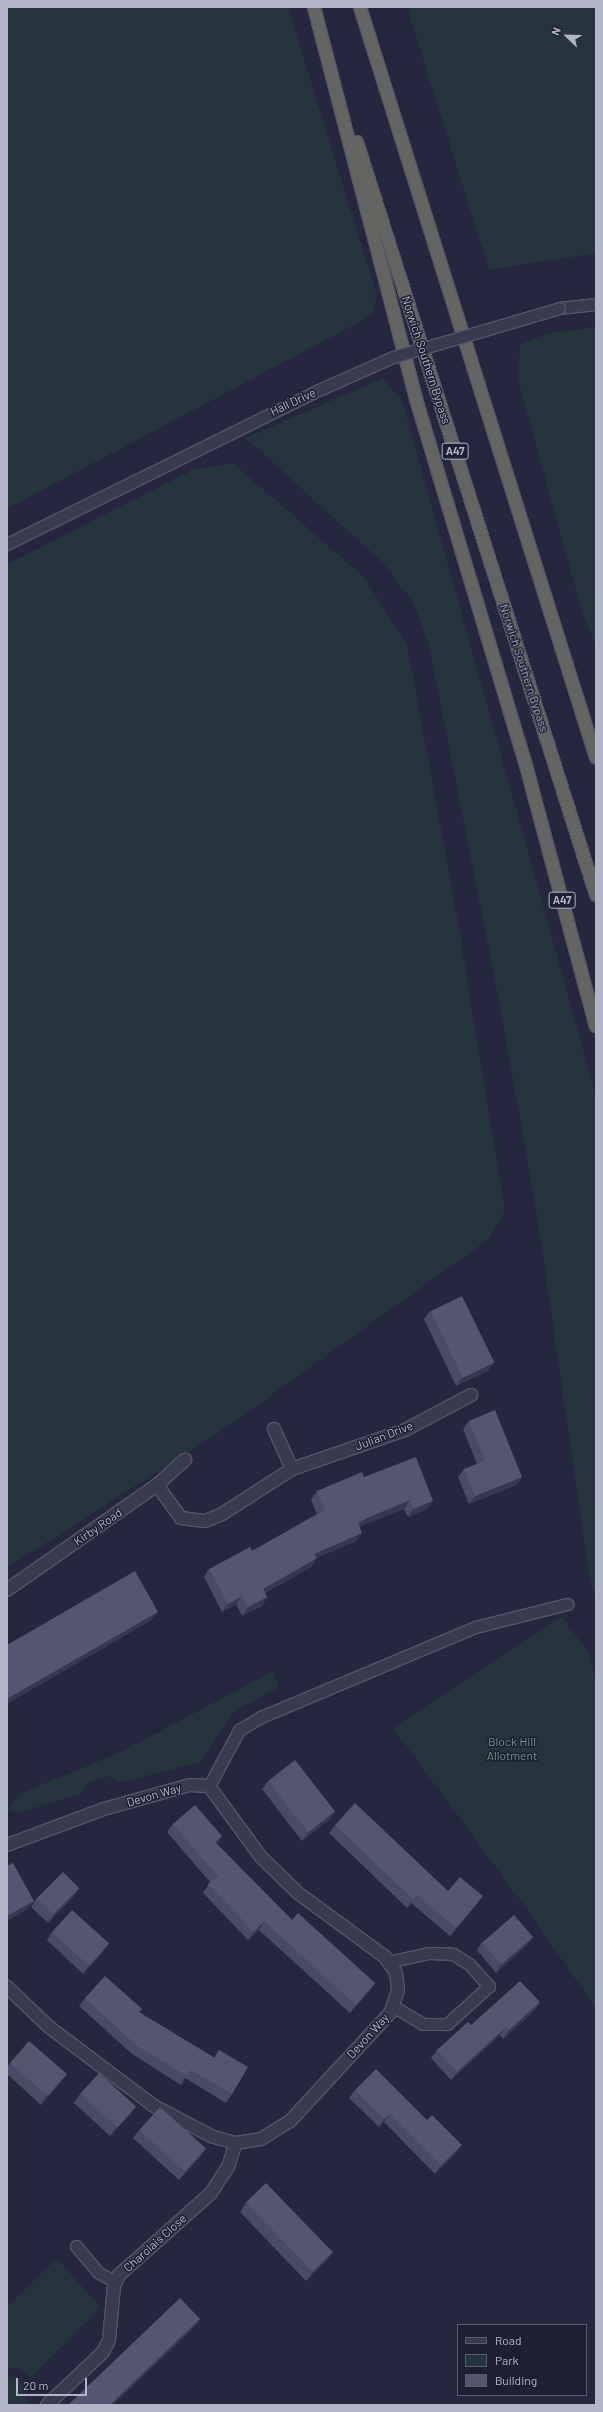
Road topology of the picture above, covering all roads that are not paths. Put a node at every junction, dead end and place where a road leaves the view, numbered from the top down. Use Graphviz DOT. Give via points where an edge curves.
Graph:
graph roads {
  1 [pos="314,7"];
  2 [pos="360,7"];
  3 [pos="596,304"];
  4 [pos="7,544"];
  5 [pos="547,606"];
  6 [pos="596,740"];
  7 [pos="596,758"];
  8 [pos="596,895"];
  9 [pos="596,1026"];
  10 [pos="471,1395"];
  11 [pos="274,1429"];
  12 [pos="185,1460"];
  13 [pos="292,1469"];
  14 [pos="157,1485"];
  15 [pos="7,1590"];
  16 [pos="567,1604"];
  17 [pos="209,1786"];
  18 [pos="7,1845"];
  19 [pos="388,1962"];
  20 [pos="7,1987"];
  21 [pos="393,2006"];
  22 [pos="236,2143"];
  23 [pos="76,2246"];
  24 [pos="116,2282"];
  25 [pos="47,2405"];
  1 -- 8 [label="highway, Norwich Southern Bypass / A47"];
  1 -- 9 [label="highway, A47" via="416,399 526,766"];
  2 -- 5 [label="highway"];
  3 -- 4 [label="lane, Hall Drive, bridge" via="559,308 393,357 312,393"];
  5 -- 6 [label="highway"];
  5 -- 7 [label="highway"];
  10 -- 13 [label="street, Julian Drive" via="405,1430"];
  11 -- 13 [label="street"];
  12 -- 14 [label="street, Kirby Road"];
  13 -- 14 [label="street, Julian Drive" via="222,1514 198,1522 181,1518"];
  14 -- 15 [label="street, Kirby Road"];
  16 -- 17 [label="lane" via="475,1627 261,1718 239,1730"];
  17 -- 18 [label="street, Devon Way" via="190,1785 104,1809"];
  17 -- 19 [label="street, Devon Way" via="261,1857 298,1894"];
  19 -- 21 [label="street, Devon Way" via="396,1973 398,1990"];
  19 -- 21 [label="lane" via="429,1954 453,1954 469,1964 489,1986 447,2024 423,2024"];
  20 -- 22 [label="street, Devon Way" via="48,2026 154,2106 212,2137"];
  21 -- 22 [label="street, Devon Way" via="290,2121 262,2140"];
  22 -- 24 [label="street, Charolais Close" via="228,2167 211,2193"];
  23 -- 24 [label="lane" via="99,2273"];
  24 -- 25 [label="street, Charolais Close" via="109,2340 103,2352"];
}
